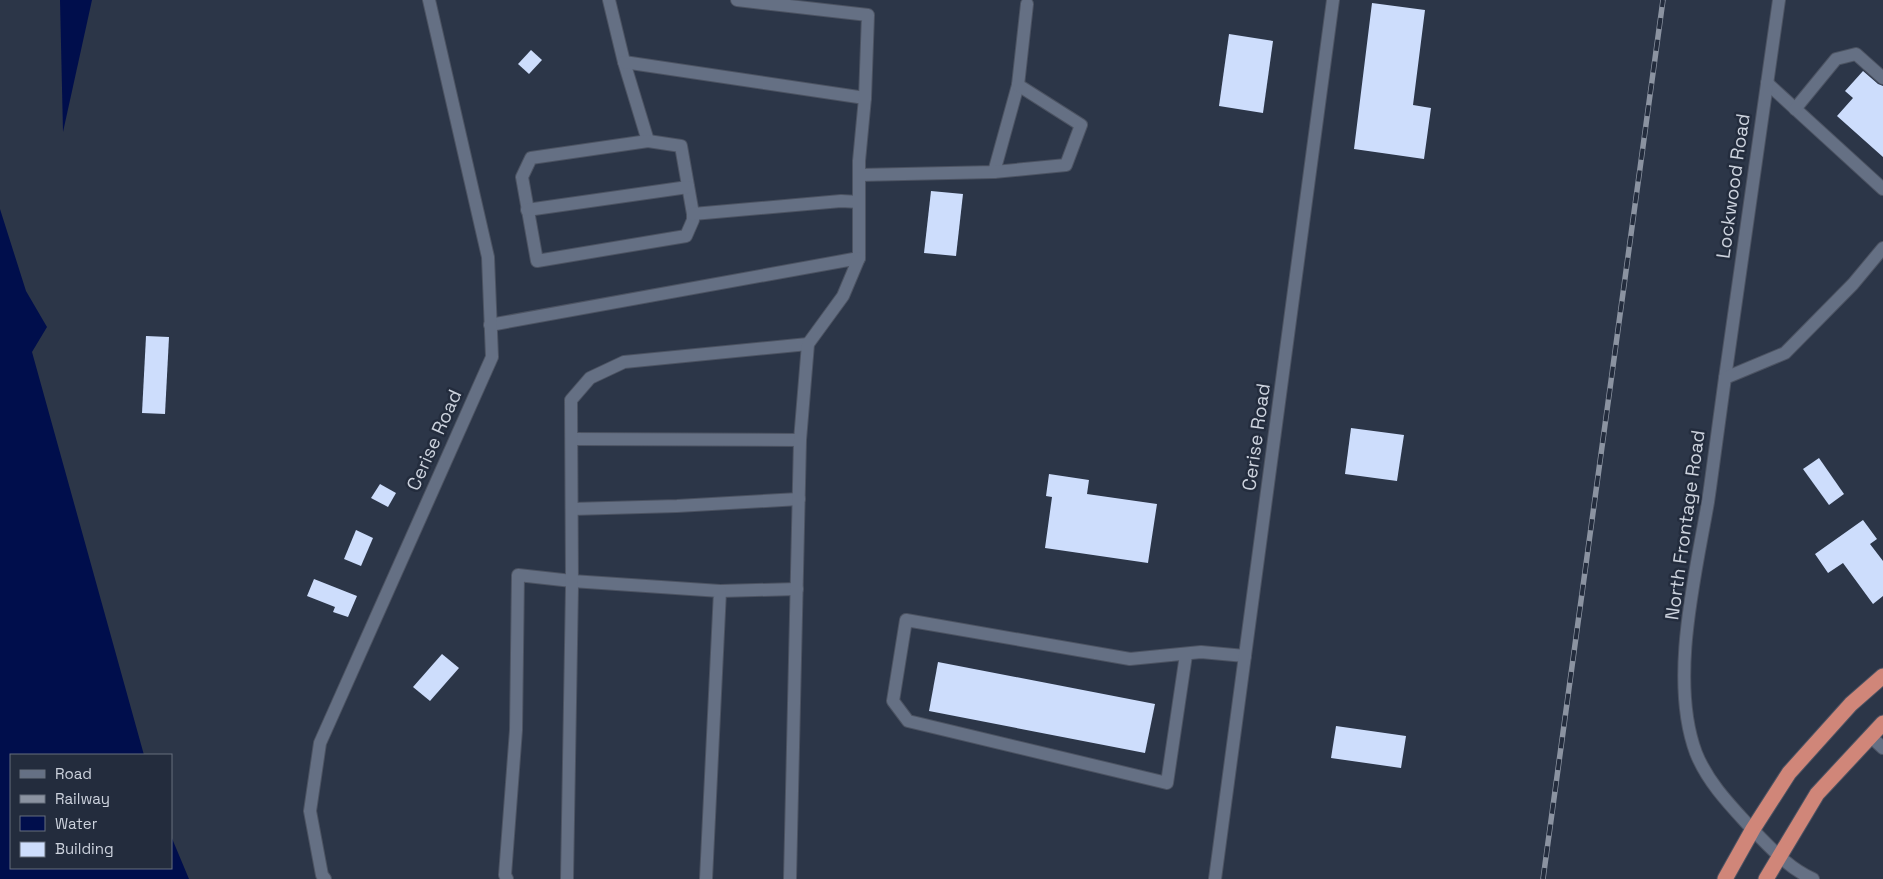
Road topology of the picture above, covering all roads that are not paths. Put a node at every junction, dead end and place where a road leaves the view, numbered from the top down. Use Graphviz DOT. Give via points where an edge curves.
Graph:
graph roads {
  1 [pos="429,0"];
  2 [pos="609,0"];
  3 [pos="737,0"];
  4 [pos="1334,0"];
  5 [pos="1779,0"];
  6 [pos="1027,4"];
  7 [pos="624,62"];
  8 [pos="1883,78"];
  9 [pos="1767,83"];
  10 [pos="1018,85"];
  11 [pos="865,98"];
  12 [pos="1795,109"];
  13 [pos="648,141"];
  14 [pos="994,172"];
  15 [pos="859,175"];
  16 [pos="688,187"];
  17 [pos="1883,189"];
  18 [pos="859,202"];
  19 [pos="527,210"];
  20 [pos="693,214"];
  21 [pos="1883,248"];
  22 [pos="860,258"];
  23 [pos="490,325"];
  24 [pos="808,344"];
  25 [pos="1725,378"];
  26 [pos="572,440"];
  27 [pos="800,440"];
  28 [pos="798,499"];
  29 [pos="572,509"];
  30 [pos="572,581"];
  31 [pos="797,589"];
  32 [pos="720,591"];
  33 [pos="1186,655"];
  34 [pos="1245,656"];
  35 [pos="1883,676"];
  36 [pos="1883,723"];
  37 [pos="1870,736"];
  38 [pos="1883,748"];
  39 [pos="1753,829"];
  40 [pos="1778,856"];
  41 [pos="325,879"];
  42 [pos="507,879"];
  43 [pos="567,879"];
  44 [pos="706,879"];
  45 [pos="790,879"];
  46 [pos="1215,879"];
  47 [pos="1725,879"];
  48 [pos="1766,879"];
  49 [pos="1813,879"];
  1 -- 23 [label="street, Cerise Road" via="488,257"];
  2 -- 7 [label="street"];
  3 -- 11 [label="street" via="868,16"];
  4 -- 34 [label="street, Cerise Road"];
  5 -- 9 [label="street, Lockwood Road"];
  6 -- 10 [label="street"];
  7 -- 11 [label="street"];
  7 -- 13 [label="street"];
  8 -- 12 [label="street" via="1856,54 1836,59"];
  9 -- 12 [label="street"];
  9 -- 25 [label="street, Lockwood Road"];
  10 -- 14 [label="street"];
  10 -- 14 [label="street" via="1081,125 1066,165"];
  11 -- 15 [label="street"];
  12 -- 17 [label="street"];
  13 -- 16 [label="street" via="681,146"];
  13 -- 19 [label="street" via="531,158 522,177"];
  14 -- 15 [label="street"];
  15 -- 18 [label="street"];
  16 -- 19 [label="street"];
  16 -- 20 [label="street"];
  18 -- 20 [label="street"];
  18 -- 22 [label="street"];
  19 -- 20 [label="street" via="536,261 686,236"];
  21 -- 25 [label="street" via="1853,284 1785,352"];
  22 -- 23 [label="street"];
  22 -- 24 [label="street" via="843,296"];
  23 -- 41 [label="street, Cerise Road" via="492,357 320,743 310,811"];
  24 -- 26 [label="street" via="624,362 590,378 572,400"];
  24 -- 27 [label="street"];
  25 -- 39 [label="street, North Frontage Road" via="1687,639 1685,706 1696,754 1720,796"];
  26 -- 27 [label="street"];
  26 -- 29 [label="street"];
  27 -- 28 [label="street"];
  28 -- 29 [label="street"];
  28 -- 31 [label="street"];
  29 -- 30 [label="street"];
  30 -- 32 [label="street"];
  30 -- 42 [label="street" via="518,575 516,730 504,875"];
  30 -- 43 [label="street"];
  31 -- 32 [label="street"];
  31 -- 45 [label="street"];
  32 -- 44 [label="street"];
  33 -- 33 [label="street" via="1130,659 906,620 893,701 908,721 1167,783"];
  33 -- 34 [label="street" via="1201,652"];
  34 -- 46 [label="street, Cerise Road"];
  35 -- 39 [label="highway" via="1851,704 1789,772"];
  36 -- 37 [label="highway"];
  37 -- 38 [label="street"];
  37 -- 40 [label="highway" via="1817,794"];
  39 -- 40 [label="street, North Frontage Road"];
  39 -- 47 [label="highway"];
  40 -- 48 [label="highway"];
  40 -- 49 [label="street, North Frontage Road" via="1800,874"];
}
